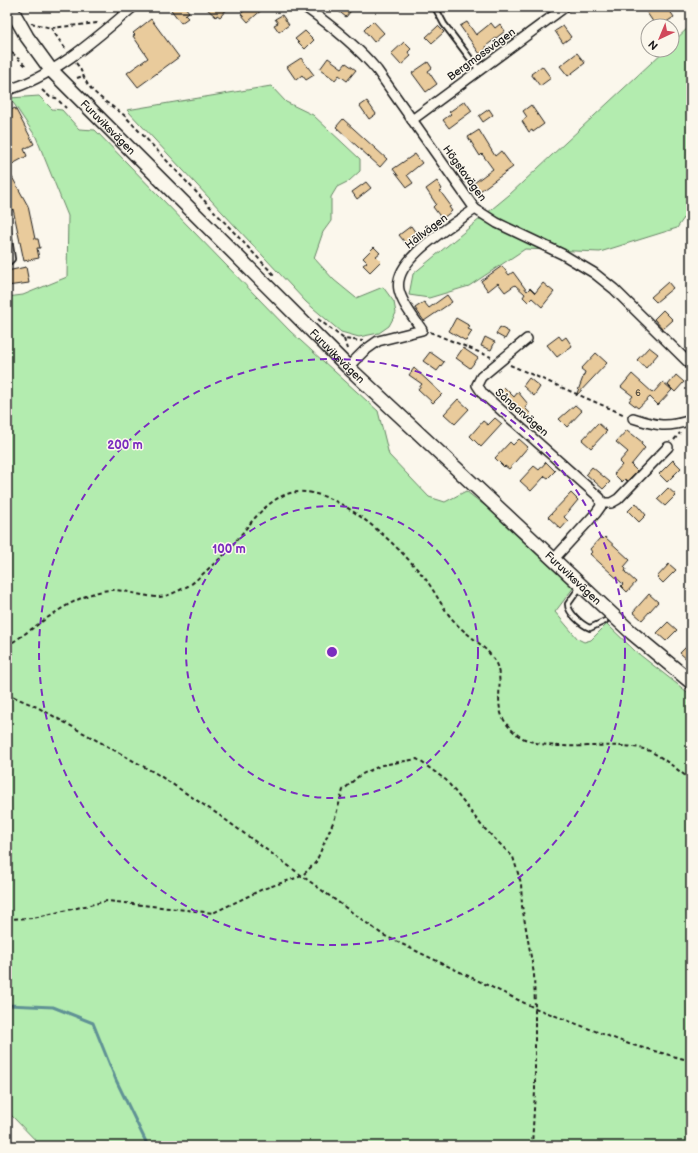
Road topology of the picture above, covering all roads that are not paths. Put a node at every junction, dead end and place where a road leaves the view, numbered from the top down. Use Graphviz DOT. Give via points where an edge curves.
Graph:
graph roads {
  1 [pos="10,7"];
  2 [pos="133,7"];
  3 [pos="305,7"];
  4 [pos="561,8"];
  5 [pos="436,9"];
  6 [pos="51,70"];
  7 [pos="479,70"];
  8 [pos="7,90"];
  9 [pos="412,120"];
  10 [pos="475,209"];
  11 [pos="7,225"];
  12 [pos="7,264"];
  13 [pos="527,339"];
  14 [pos="691,365"];
  15 [pos="348,367"];
  16 [pos="633,418"];
  17 [pos="691,420"];
  18 [pos="668,447"];
  19 [pos="601,503"];
  20 [pos="554,559"];
  21 [pos="582,585"];
  22 [pos="605,621"];
  23 [pos="691,682"];
  1 -- 6 [label="main road, Furuviksvägen"];
  2 -- 6 [label="street"];
  3 -- 9 [label="street, Högstavägen" via="365,54"];
  4 -- 7 [label="street, Bergmossvägen"];
  5 -- 7 [label="lane" via="444,24"];
  6 -- 8 [label="street"];
  6 -- 15 [label="main road, Furuviksvägen"];
  7 -- 9 [label="street, Bergmossvägen"];
  9 -- 10 [label="street, Högstavägen"];
  10 -- 14 [label="street, Högstavägen" via="497,223 562,254 603,279"];
  10 -- 15 [label="street, Hällvägen" via="419,250 401,271 399,290 422,330 378,341"];
  11 -- 12 [label="lane" via="12,259"];
  13 -- 19 [label="street, Sångarvägen" via="479,380 477,385 480,392 595,492"];
  15 -- 20 [label="main road, Furuviksvägen"];
  16 -- 17 [label="street" via="664,426"];
  18 -- 19 [label="street" via="618,499 611,503"];
  19 -- 20 [label="street" via="596,513"];
  20 -- 21 [label="main road, Furuviksvägen"];
  21 -- 22 [label="lane" via="568,604 570,611 590,628"];
  21 -- 23 [label="main road, Furuviksvägen" via="632,633"];
}
